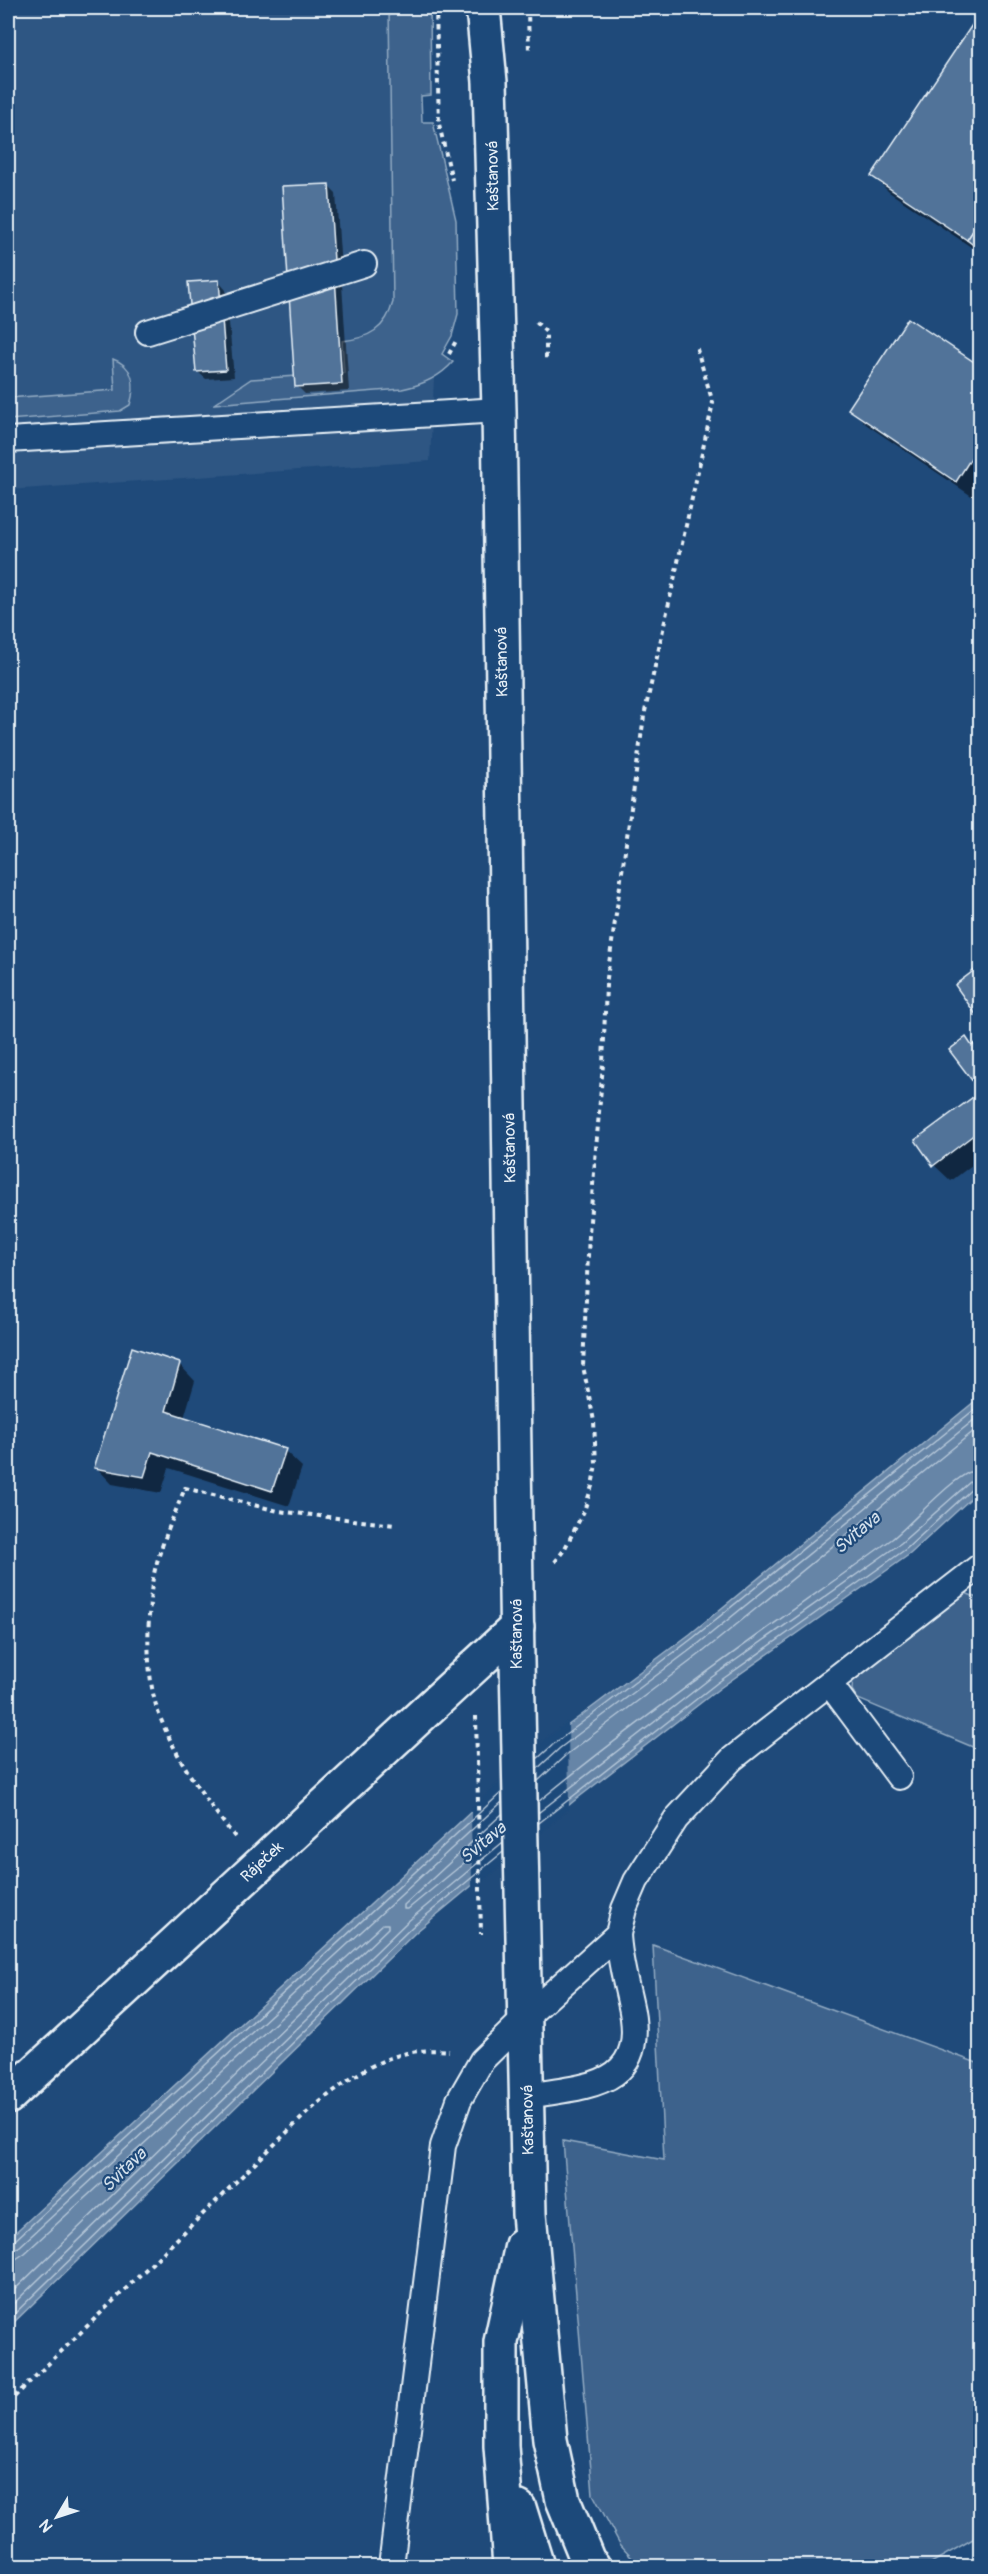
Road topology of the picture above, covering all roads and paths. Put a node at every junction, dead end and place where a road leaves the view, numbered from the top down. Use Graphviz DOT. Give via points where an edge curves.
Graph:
graph roads {
  1 [pos="436,8"];
  2 [pos="483,8"];
  3 [pos="500,8"];
  4 [pos="490,82"];
  5 [pos="453,187"];
  6 [pos="364,264"];
  7 [pos="148,332"];
  8 [pos="459,334"];
  9 [pos="696,346"];
  10 [pos="449,354"];
  11 [pos="499,410"];
  12 [pos="8,440"];
  13 [pos="395,1525"];
  14 [pos="981,1566"];
  15 [pos="517,1614"];
  16 [pos="829,1683"];
  17 [pos="476,1707"];
  18 [pos="899,1777"];
  19 [pos="258,1866"];
  20 [pos="618,1934"];
  21 [pos="482,1943"];
  22 [pos="526,2017"];
  23 [pos="482,2060"];
  24 [pos="527,2096"];
  25 [pos="8,2097"];
  26 [pos="529,2214"];
  27 [pos="8,2403"];
  28 [pos="501,2446"];
  29 [pos="590,2565"];
  30 [pos="391,2566"];
  31 [pos="510,2566"];
  32 [pos="537,2566"];
  1 -- 5 [label="path" via="439,124"];
  2 -- 4 [label="main road, Kaštanová"];
  3 -- 4 [label="main road, Kaštanová"];
  4 -- 11 [label="main road, Kaštanová"];
  6 -- 7 [label="lane"];
  8 -- 10 [label="path"];
  9 -- 15 [label="path" via="713,403 644,717 606,986 583,1366 594,1421 596,1464 584,1511 564,1550"];
  11 -- 12 [label="lane"];
  11 -- 15 [label="main road, Kaštanová"];
  13 -- 19 [label="path" via="278,1511 185,1488 152,1583 148,1635 151,1676 159,1715 174,1746 220,1818"];
  14 -- 16 [label="lane"];
  15 -- 19 [label="main road, Ráječek" via="475,1664"];
  15 -- 22 [label="main road, Kaštanová"];
  16 -- 18 [label="lane"];
  16 -- 20 [label="lane" via="732,1759 676,1819 636,1881"];
  17 -- 21 [label="path"];
  19 -- 25 [label="main road, Ráječek"];
  20 -- 22 [label="lane"];
  20 -- 24 [label="lane" via="634,2029 627,2063 608,2079"];
  22 -- 23 [label="lane"];
  22 -- 24 [label="main road, Kaštanová"];
  23 -- 27 [label="path" via="428,2049 372,2064 340,2086 310,2110"];
  23 -- 30 [label="lane" via="459,2100 443,2146"];
  24 -- 26 [label="main road, Kaštanová"];
  26 -- 28 [label="main road, Kaštanová" via="501,2342"];
  26 -- 29 [label="main road, Kaštanová" via="550,2440 562,2500"];
  28 -- 31 [label="main road, Kaštanová"];
  28 -- 32 [label="main road, Kaštanová"];
}
